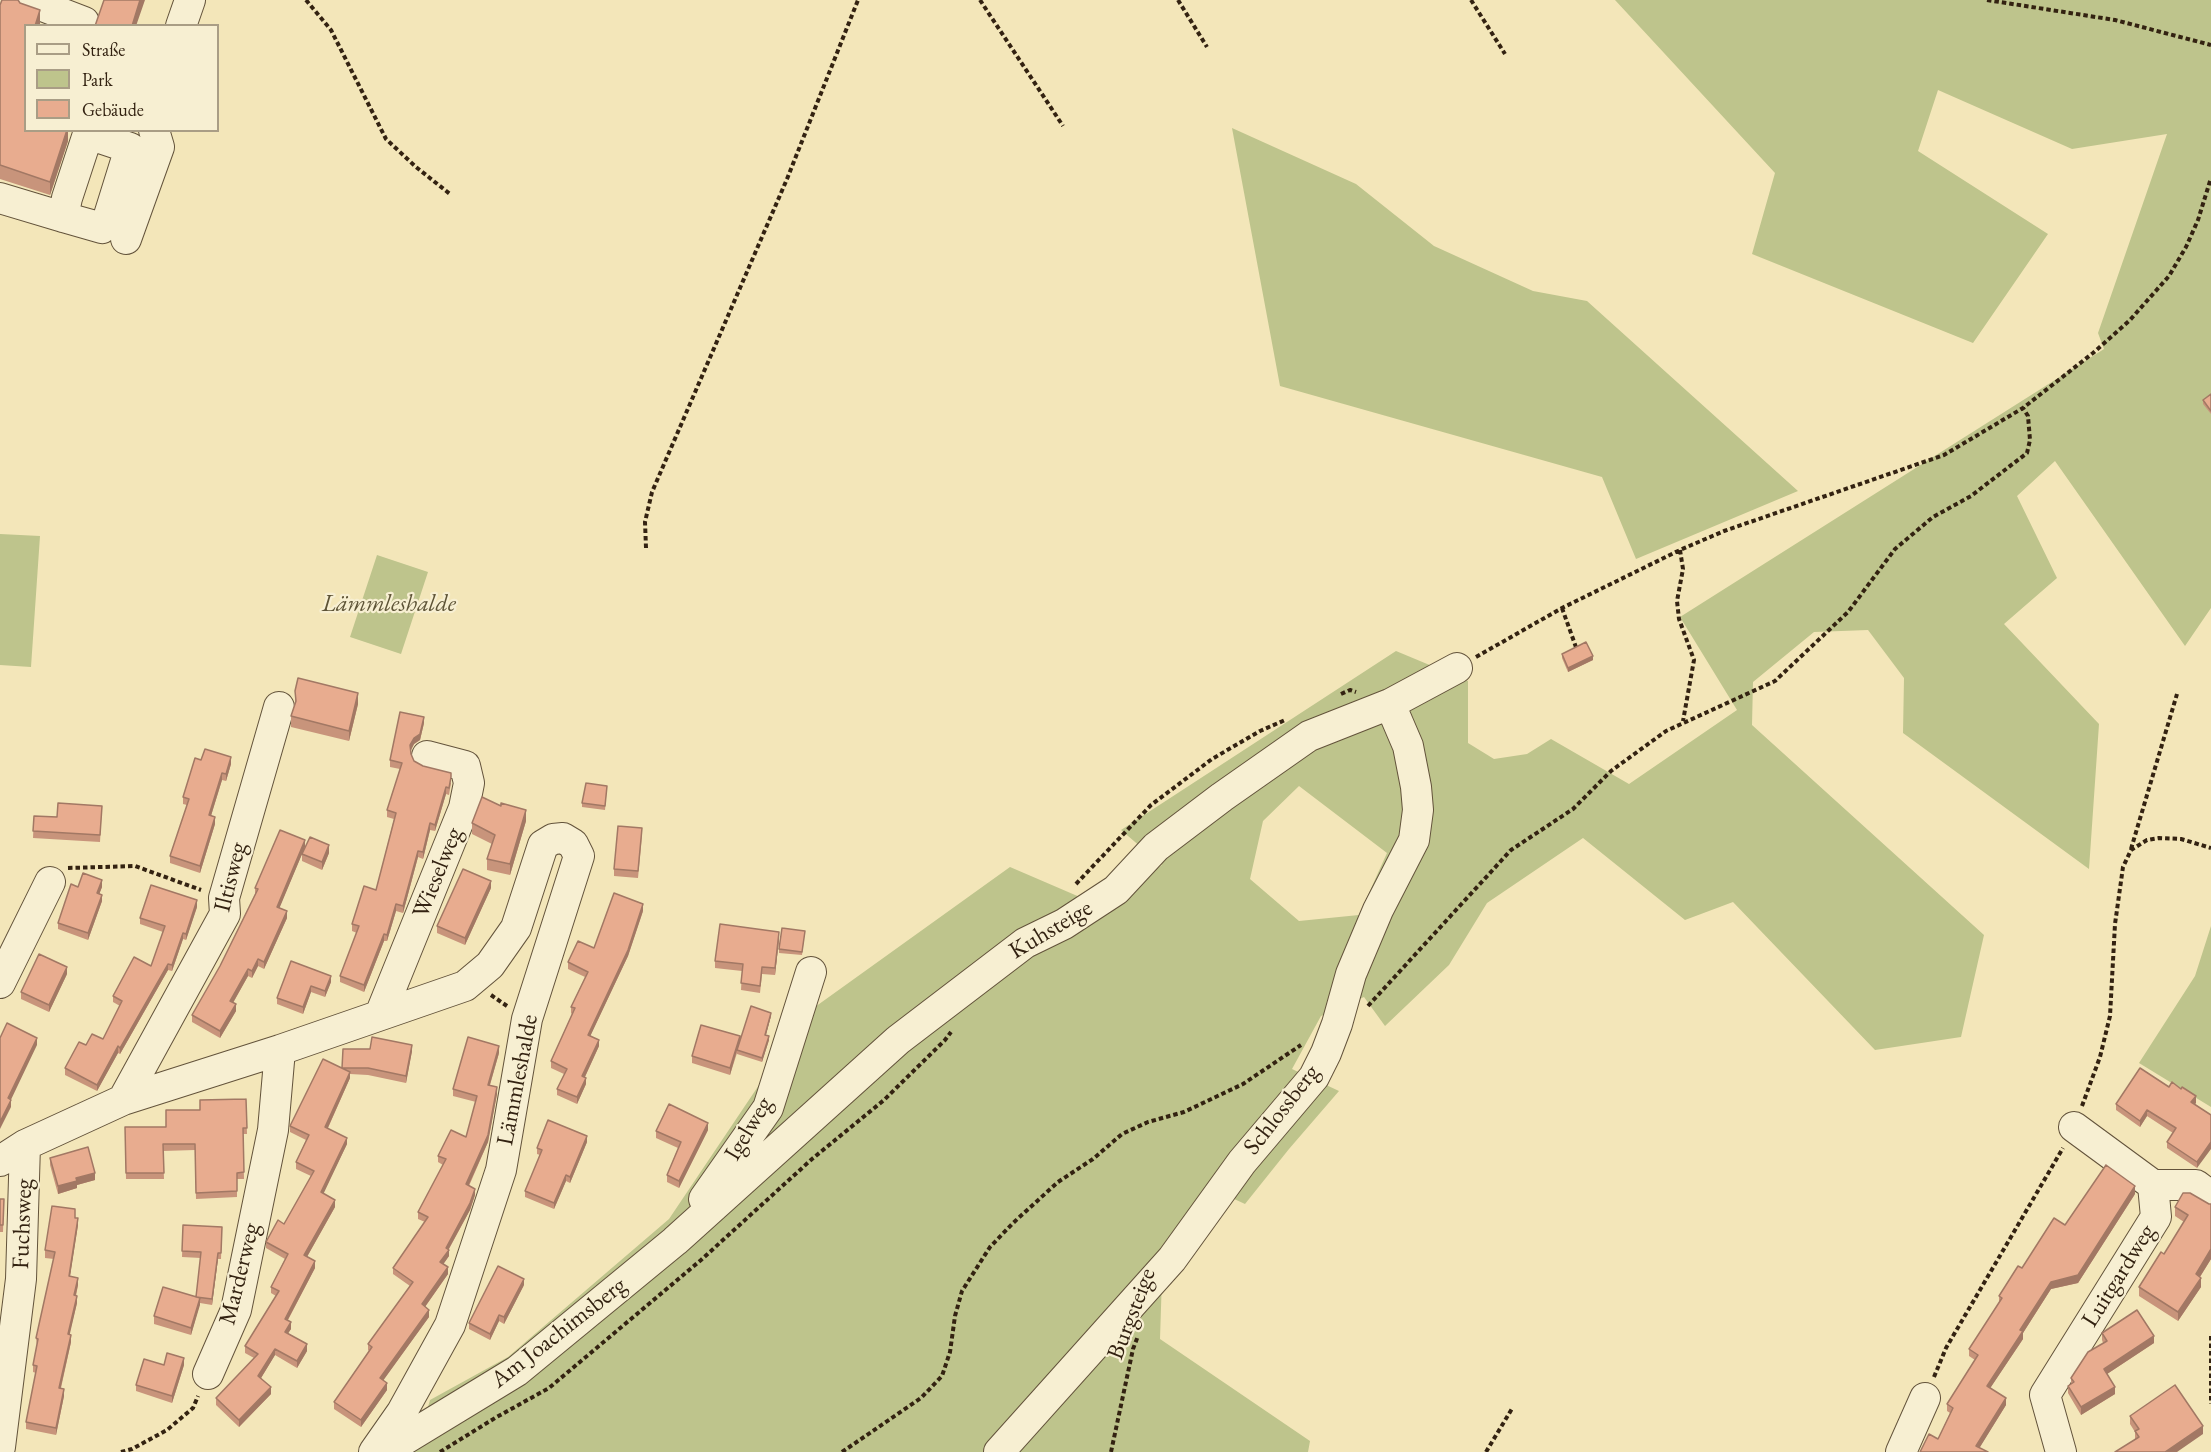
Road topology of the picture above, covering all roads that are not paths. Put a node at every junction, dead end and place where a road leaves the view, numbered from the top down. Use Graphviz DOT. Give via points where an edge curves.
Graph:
graph roads {
  1 [pos="27,0"];
  2 [pos="190,0"];
  3 [pos="84,22"];
  4 [pos="182,24"];
  5 [pos="155,132"];
  6 [pos="0,198"];
  7 [pos="63,217"];
  8 [pos="126,239"];
  9 [pos="1457,668"];
  10 [pos="1390,704"];
  11 [pos="279,707"];
  12 [pos="427,756"];
  13 [pos="50,882"];
  14 [pos="811,972"];
  15 [pos="0,983"];
  16 [pos="380,1015"];
  17 [pos="280,1050"];
  18 [pos="123,1100"];
  19 [pos="2074,1127"];
  20 [pos="25,1145"];
  21 [pos="0,1161"];
  22 [pos="2153,1185"];
  23 [pos="2211,1196"];
  24 [pos="675,1240"];
  25 [pos="208,1374"];
  26 [pos="1925,1398"];
  27 [pos="0,1447"];
  28 [pos="374,1452"];
  29 [pos="999,1452"];
  30 [pos="1901,1452"];
  31 [pos="2061,1452"];
  1 -- 3 [label="street"];
  2 -- 4 [label="street"];
  5 -- 8 [label="street" via="159,147"];
  6 -- 7 [label="street"];
  7 -- 7 [label="street" via="88,134 130,148 102,228"];
  9 -- 10 [label="street, Kuhsteige"];
  10 -- 24 [label="street, Kuhsteige" via="1309,736 1156,847 1116,890 996,964 898,1041"];
  10 -- 29 [label="street, Schlossberg" via="1408,746 1416,787 1414,840 1378,910 1314,1077 1242,1162 1172,1259"];
  11 -- 18 [label="street, Iltisweg" via="224,898 225,914"];
  12 -- 16 [label="street, Wieselweg" via="465,766 469,783 464,808"];
  13 -- 15 [label="street"];
  14 -- 24 [label="street, Igelweg" via="768,1108"];
  16 -- 17 [label="street, Lämmleshalde"];
  16 -- 28 [label="street, Lämmleshalde" via="465,986 490,965 516,928 543,844 563,838 573,844 579,856 527,1019 501,1170 450,1325 402,1412"];
  17 -- 18 [label="street, Lämmleshalde"];
  17 -- 25 [label="street, Marderweg" via="273,1130 236,1310"];
  18 -- 20 [label="street, Lämmleshalde"];
  19 -- 22 [label="street"];
  20 -- 21 [label="street, Lämmleshalde"];
  20 -- 27 [label="street, Fuchsweg" via="21,1280"];
  22 -- 23 [label="street" via="2196,1185"];
  22 -- 31 [label="street, Luitgardweg" via="2156,1217 2045,1395"];
  24 -- 28 [label="street, Am Joachimsberg" via="517,1371 402,1441"];
  26 -- 30 [label="street"];
}
